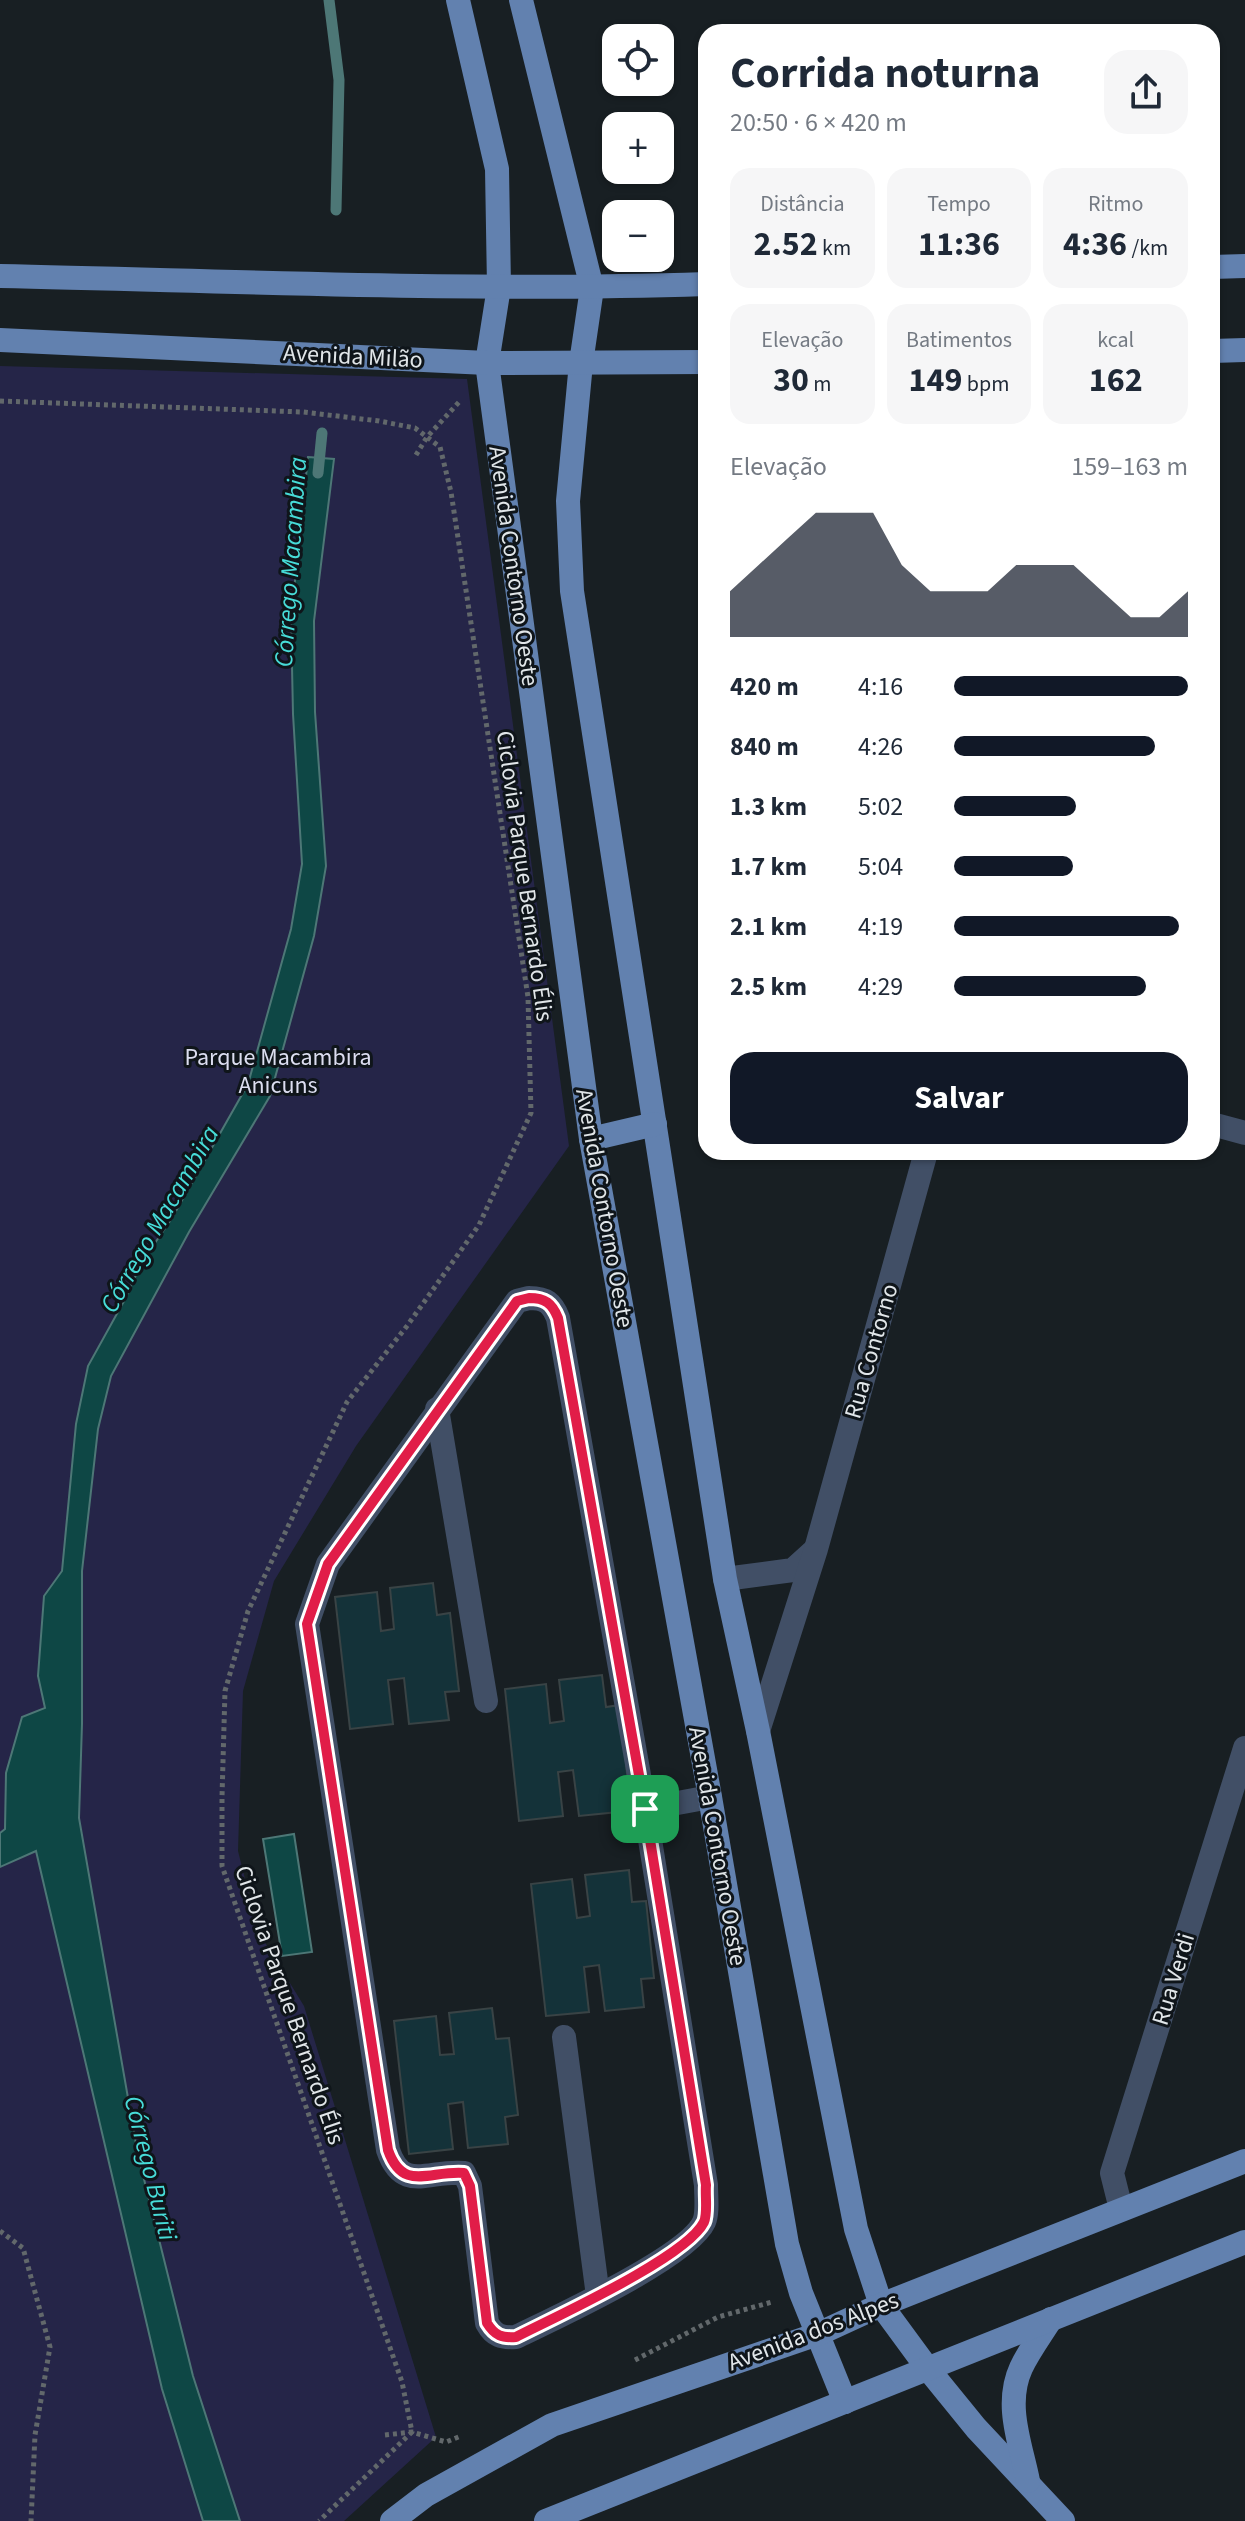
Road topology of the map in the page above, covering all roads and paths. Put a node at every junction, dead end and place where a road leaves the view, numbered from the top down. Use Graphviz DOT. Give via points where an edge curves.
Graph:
graph roads {
  1 [pos="458,0"];
  2 [pos="521,0"];
  3 [pos="1245,266"];
  4 [pos="1220,267"];
  5 [pos="0,276"];
  6 [pos="698,284"];
  7 [pos="499,287"];
  8 [pos="592,288"];
  9 [pos="0,340"];
  10 [pos="1245,350"];
  11 [pos="1220,351"];
  12 [pos="698,362"];
  13 [pos="487,363"];
  14 [pos="581,363"];
  15 [pos="0,401"];
  16 [pos="460,401"];
  17 [pos="427,437"];
  18 [pos="416,455"];
  19 [pos="655,1124"];
  20 [pos="1220,1126"];
  21 [pos="1245,1133"];
  22 [pos="591,1139"];
  23 [pos="924,1160"];
  24 [pos="437,1409"];
  25 [pos="816,1549"];
  26 [pos="725,1579"];
  27 [pos="486,1701"];
  28 [pos="758,1731"];
  29 [pos="1245,1748"];
  30 [pos="710,1797"];
  31 [pos="645,1809"];
  32 [pos="564,2037"];
  33 [pos="1245,2161"];
  34 [pos="1121,2209"];
  35 [pos="0,2231"];
  36 [pos="1245,2242"];
  37 [pos="598,2296"];
  38 [pos="881,2305"];
  39 [pos="1051,2319"];
  40 [pos="818,2334"];
  41 [pos="928,2369"];
  42 [pos="845,2402"];
  43 [pos="1028,2481"];
  44 [pos="31,2521"];
  45 [pos="319,2521"];
  46 [pos="392,2521"];
  47 [pos="546,2521"];
  48 [pos="1063,2521"];
  1 -- 7 [label="main road, Avenida Contorno Oeste" via="497,169"];
  2 -- 8 [label="main road"];
  3 -- 4 [label="main road"];
  5 -- 7 [label="main road"];
  6 -- 8 [label="main road"];
  7 -- 8 [label="main road"];
  7 -- 13 [label="main road, Avenida Contorno Oeste"];
  8 -- 14 [label="main road"];
  9 -- 13 [label="main road, Avenida Milão"];
  10 -- 11 [label="main road"];
  12 -- 14 [label="main road, Avenida Milão"];
  13 -- 14 [label="main road, Avenida Milão"];
  13 -- 22 [label="main road, Avenida Contorno Oeste"];
  14 -- 19 [label="main road" via="568,501 572,591"];
  15 -- 17 [label="path" via="303,412 415,428"];
  16 -- 17 [label="path"];
  17 -- 18 [label="path"];
  17 -- 45 [label="path, Ciclovia Parque Bernardo Élis" via="440,447 451,492 528,997 531,1113 479,1225 347,1402 248,1611 225,1691 222,1866 402,2382 412,2432"];
  19 -- 22 [label="main road"];
  19 -- 26 [label="main road"];
  20 -- 21 [label="street"];
  22 -- 30 [label="main road, Avenida Contorno Oeste"];
  23 -- 25 [label="street, Rua Contorno"];
  24 -- 27 [label="street"];
  24 -- 31 [label="street" via="517,1301 541,1298 552,1305"];
  24 -- 37 [label="street" via="328,1564 307,1624 388,2150 393,2166 404,2175 464,2173 487,2323 493,2333 516,2337"];
  25 -- 26 [label="street" via="793,1570"];
  25 -- 28 [label="street, Rua Contorno"];
  26 -- 28 [label="main road"];
  28 -- 38 [label="main road" via="856,2229"];
  29 -- 34 [label="street, Rua Verdi" via="1112,2173"];
  30 -- 31 [label="street"];
  30 -- 40 [label="main road, Avenida Contorno Oeste" via="787,2244"];
  31 -- 37 [label="street" via="706,2185 705,2221 685,2245"];
  32 -- 37 [label="street"];
  33 -- 34 [label="main road, Avenida dos Alpes"];
  34 -- 38 [label="main road, Avenida dos Alpes"];
  35 -- 44 [label="path" via="23,2248 50,2347 35,2435"];
  36 -- 39 [label="main road"];
  38 -- 40 [label="main road, Avenida dos Alpes"];
  38 -- 41 [label="main road"];
  39 -- 41 [label="main road"];
  39 -- 43 [label="main road" via="1020,2370 1014,2395 1014,2421"];
  40 -- 42 [label="main road, Avenida Contorno Oeste"];
  40 -- 46 [label="main road, Avenida dos Alpes" via="552,2425 426,2495"];
  41 -- 42 [label="main road"];
  41 -- 43 [label="main road"];
  42 -- 47 [label="main road"];
  43 -- 48 [label="main road"];
}
